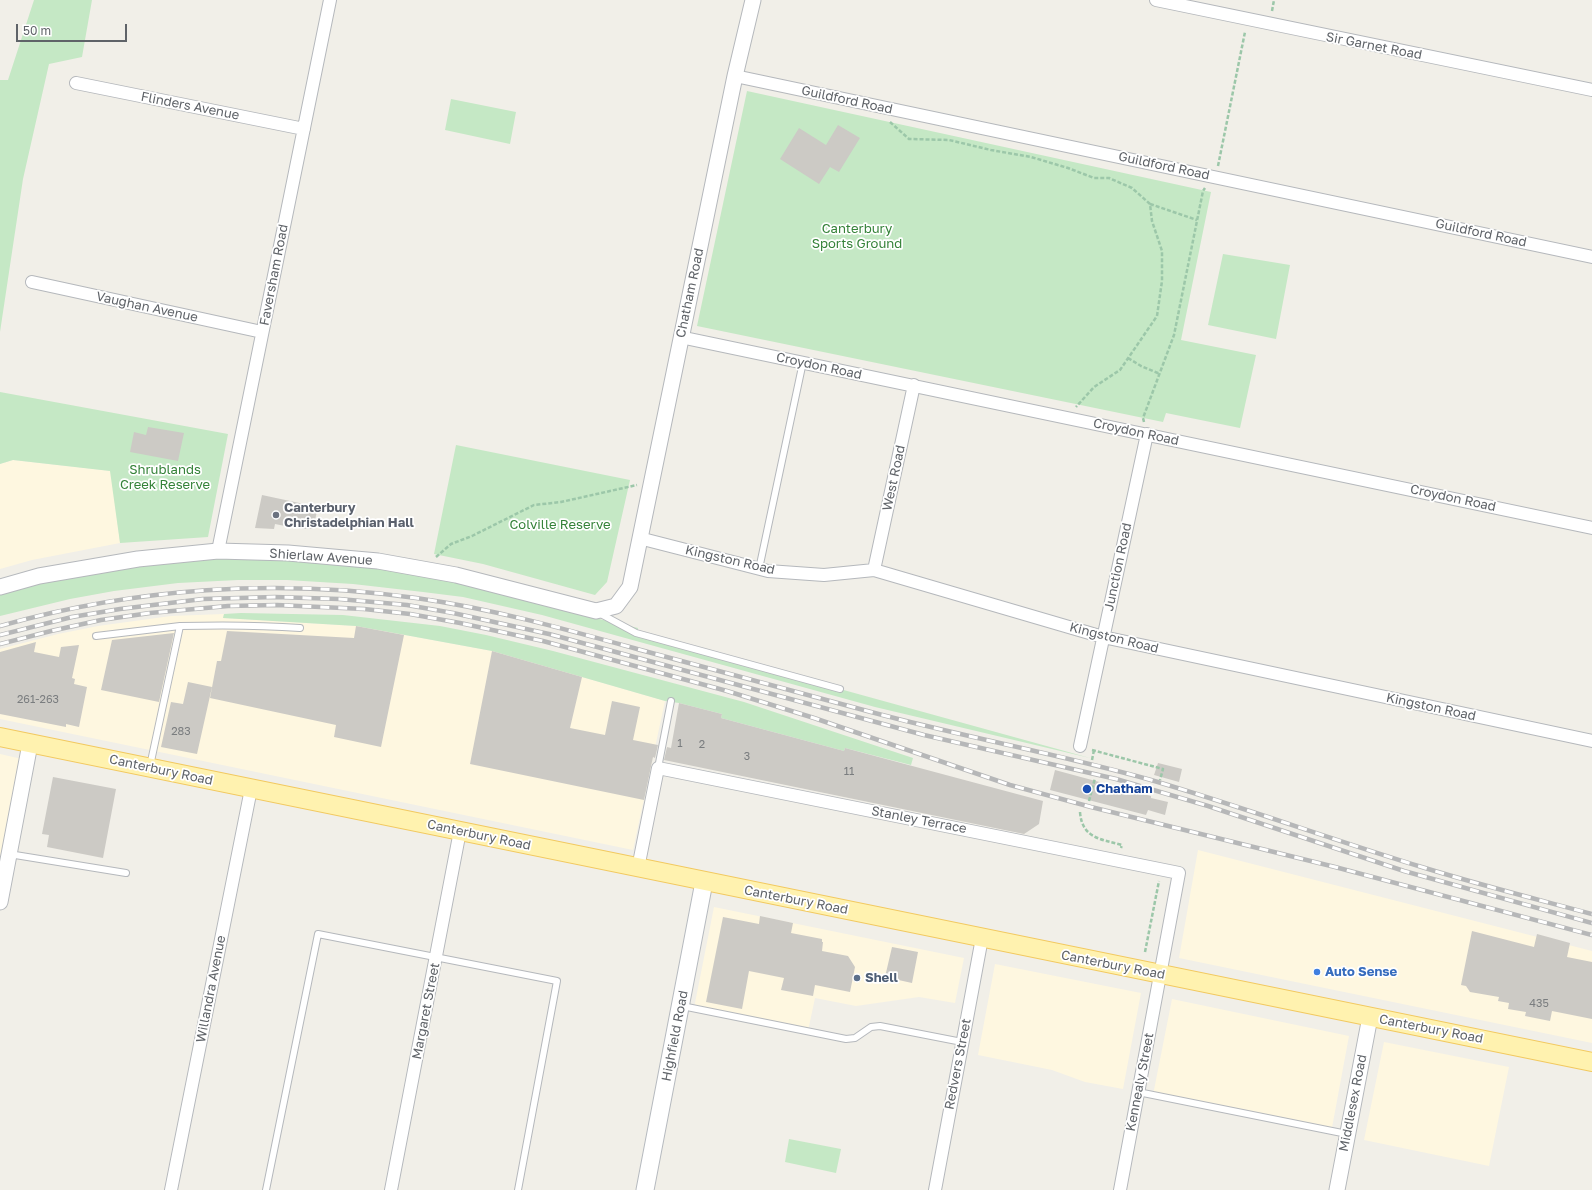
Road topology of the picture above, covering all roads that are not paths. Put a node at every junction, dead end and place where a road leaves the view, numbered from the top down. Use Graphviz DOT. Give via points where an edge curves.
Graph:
graph roads {
  1 [pos="330,0"];
  2 [pos="753,0"];
  3 [pos="1156,0"];
  4 [pos="735,76"];
  5 [pos="76,83"];
  6 [pos="1592,90"];
  7 [pos="304,129"];
  8 [pos="1592,257"];
  9 [pos="32,282"];
  10 [pos="262,332"];
  11 [pos="680,337"];
  12 [pos="803,362"];
  13 [pos="914,386"];
  14 [pos="1148,434"];
  15 [pos="1592,528"];
  16 [pos="640,538"];
  17 [pos="218,551"];
  18 [pos="759,569"];
  19 [pos="874,570"];
  20 [pos="0,587"];
  21 [pos="630,587"];
  22 [pos="596,611"];
  23 [pos="180,626"];
  24 [pos="300,628"];
  25 [pos="96,636"];
  26 [pos="1103,637"];
  27 [pos="840,689"];
  28 [pos="671,701"];
  29 [pos="0,737"];
  30 [pos="1592,741"];
  31 [pos="30,744"];
  32 [pos="1080,746"];
  33 [pos="149,768"];
  34 [pos="658,768"];
  35 [pos="251,789"];
  36 [pos="460,831"];
  37 [pos="9,854"];
  38 [pos="638,868"];
  39 [pos="126,874"];
  40 [pos="704,882"];
  41 [pos="0,902"];
  42 [pos="982,938"];
  43 [pos="436,957"];
  44 [pos="1160,974"];
  45 [pos="681,1006"];
  46 [pos="1370,1017"];
  47 [pos="962,1042"];
  48 [pos="1592,1062"];
  49 [pos="1138,1092"];
  50 [pos="1347,1134"];
  51 [pos="171,1190"];
  52 [pos="266,1190"];
  53 [pos="391,1190"];
  54 [pos="518,1190"];
  55 [pos="645,1190"];
  56 [pos="935,1190"];
  57 [pos="1120,1190"];
  58 [pos="1337,1190"];
  1 -- 7 [label="street, Faversham Road"];
  2 -- 4 [label="street, Chatham Road"];
  3 -- 6 [label="street, Sir Garnet Road"];
  4 -- 8 [label="street, Guildford Road"];
  4 -- 11 [label="street, Chatham Road"];
  5 -- 7 [label="street, Flinders Avenue"];
  7 -- 10 [label="street, Faversham Road"];
  9 -- 10 [label="street, Vaughan Avenue"];
  10 -- 17 [label="street, Faversham Road"];
  11 -- 12 [label="street, Croydon Road"];
  11 -- 16 [label="street, Chatham Road"];
  12 -- 13 [label="street, Croydon Road"];
  12 -- 18 [label="lane"];
  13 -- 14 [label="street, Croydon Road"];
  13 -- 19 [label="street, West Road"];
  14 -- 15 [label="street, Croydon Road"];
  14 -- 26 [label="street, Junction Road"];
  16 -- 18 [label="street, Kingston Road"];
  16 -- 21 [label="street, Chatham Road"];
  17 -- 20 [label="street, Shierlaw Avenue" via="138,559 39,576"];
  17 -- 22 [label="street, Shierlaw Avenue" via="378,561 456,575"];
  18 -- 19 [label="street, Kingston Road" via="824,575"];
  19 -- 26 [label="street, Kingston Road"];
  21 -- 22 [label="street, Shierlaw Avenue" via="616,606"];
  22 -- 27 [label="lane" via="636,633"];
  23 -- 24 [label="lane"];
  23 -- 25 [label="lane"];
  23 -- 33 [label="lane"];
  26 -- 30 [label="street, Kingston Road"];
  26 -- 32 [label="street, Junction Road"];
  28 -- 34 [label="lane"];
  29 -- 31 [label="main road, Canterbury Road"];
  31 -- 33 [label="main road, Canterbury Road"];
  31 -- 37 [label="street"];
  33 -- 35 [label="main road, Canterbury Road"];
  34 -- 38 [label="street"];
  34 -- 44 [label="street, Stanley Terrace" via="1179,873"];
  35 -- 36 [label="main road, Canterbury Road"];
  35 -- 51 [label="street, Willandra Avenue"];
  36 -- 38 [label="main road, Canterbury Road"];
  36 -- 43 [label="street, Margaret Street"];
  37 -- 39 [label="lane"];
  37 -- 41 [label="street"];
  38 -- 40 [label="main road, Canterbury Road"];
  40 -- 42 [label="main road, Canterbury Road"];
  40 -- 45 [label="main road, Highfield Road"];
  42 -- 44 [label="main road, Canterbury Road"];
  42 -- 47 [label="street, Redvers Street"];
  43 -- 52 [label="lane" via="318,934"];
  43 -- 53 [label="street, Margaret Street"];
  43 -- 54 [label="lane" via="557,980"];
  44 -- 46 [label="main road, Canterbury Road"];
  44 -- 49 [label="street, Kennealy Street"];
  45 -- 47 [label="lane" via="846,1039 855,1038 871,1027 880,1026"];
  45 -- 55 [label="main road, Highfield Road"];
  46 -- 48 [label="main road, Canterbury Road"];
  46 -- 50 [label="street, Middlesex Road"];
  47 -- 56 [label="street, Redvers Street"];
  49 -- 50 [label="lane"];
  49 -- 57 [label="street, Kennealy Street"];
  50 -- 58 [label="street, Middlesex Road"];
}
